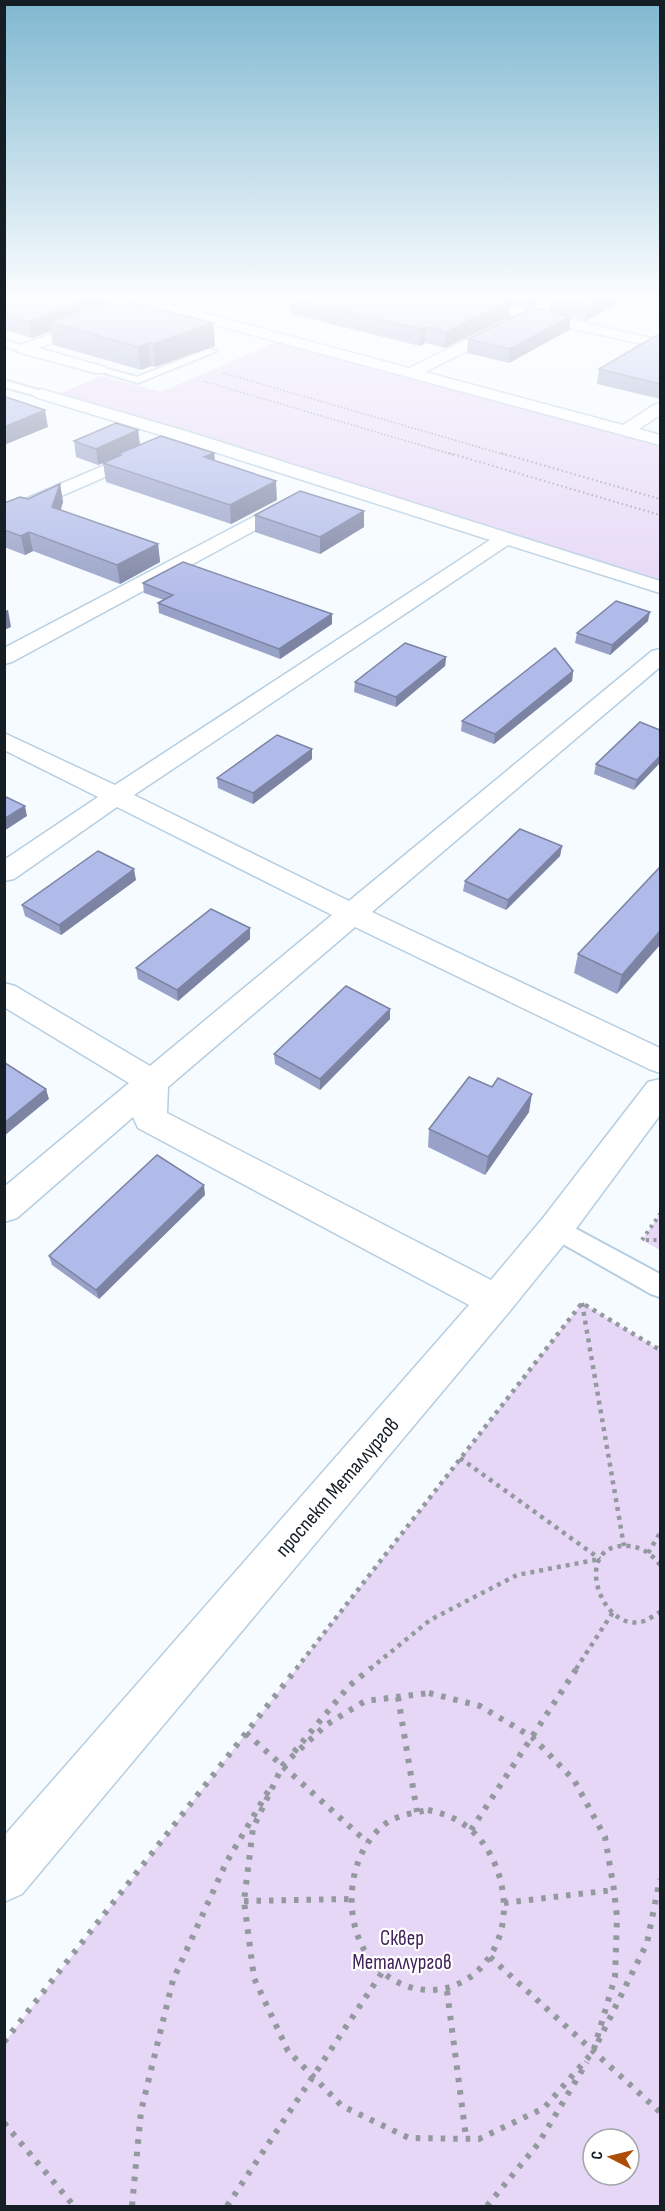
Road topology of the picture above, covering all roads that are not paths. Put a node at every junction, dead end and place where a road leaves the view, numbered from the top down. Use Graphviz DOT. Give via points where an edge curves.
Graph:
graph roads {
  1 [pos="28,399"];
  2 [pos="59,399"];
  3 [pos="504,399"];
  4 [pos="14,405"];
  5 [pos="660,408"];
  6 [pos="625,431"];
  7 [pos="183,436"];
  8 [pos="660,440"];
  9 [pos="329,482"];
  10 [pos="4,515"];
  11 [pos="506,538"];
  12 [pos="660,587"];
  13 [pos="660,656"];
  14 [pos="4,657"];
  15 [pos="4,740"];
  16 [pos="116,796"];
  17 [pos="4,873"];
  18 [pos="352,914"];
  19 [pos="4,993"];
  20 [pos="660,1061"];
  21 [pos="152,1082"];
  22 [pos="660,1091"];
  23 [pos="4,1208"];
  24 [pos="556,1228"];
  25 [pos="660,1286"];
  26 [pos="496,1301"];
  27 [pos="4,1876"];
  1 -- 4 [label="street"];
  2 -- 7 [label="street"];
  3 -- 6 [label="street"];
  5 -- 6 [label="street"];
  6 -- 8 [label="street"];
  7 -- 9 [label="street"];
  7 -- 10 [label="street"];
  9 -- 11 [label="street"];
  9 -- 14 [label="street"];
  11 -- 12 [label="street"];
  11 -- 16 [label="street"];
  13 -- 18 [label="street"];
  15 -- 16 [label="street"];
  16 -- 17 [label="street"];
  16 -- 18 [label="street"];
  18 -- 20 [label="street"];
  18 -- 21 [label="street"];
  19 -- 21 [label="street"];
  21 -- 23 [label="street"];
  21 -- 26 [label="street" via="150,1119"];
  22 -- 24 [label="street, проспект Металлургов"];
  24 -- 25 [label="lane"];
  24 -- 26 [label="street, проспект Металлургов"];
  26 -- 27 [label="street, проспект Металлургов"];
}
